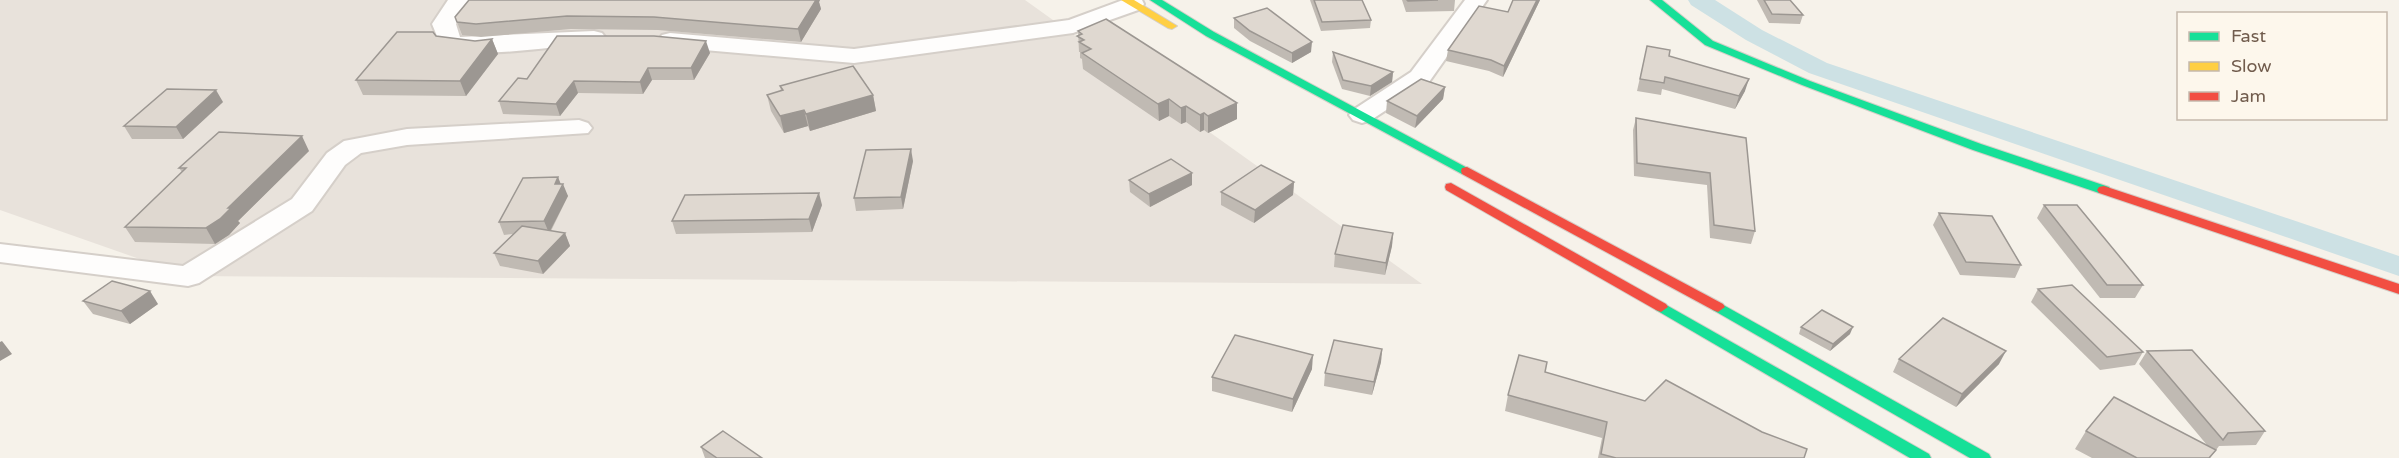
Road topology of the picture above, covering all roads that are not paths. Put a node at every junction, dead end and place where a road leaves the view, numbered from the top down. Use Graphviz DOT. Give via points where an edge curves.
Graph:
graph roads {
  1 [pos="459,0"];
  2 [pos="1476,0"];
  3 [pos="1655,0"];
  4 [pos="1138,1"];
  5 [pos="615,38"];
  6 [pos="647,39"];
  7 [pos="1255,74"];
  8 [pos="1362,115"];
  9 [pos="579,128"];
  10 [pos="1439,180"];
  11 [pos="0,253"];
  12 [pos="2399,289"];
  13 [pos="1923,458"];
  14 [pos="1983,458"];
  1 -- 5 [label="street" via="444,24 450,43 481,46"];
  2 -- 8 [label="street" via="1420,77"];
  3 -- 12 [label="main road" via="1709,43 1806,82 1977,147"];
  4 -- 6 [label="street" via="1073,26 854,56"];
  4 -- 7 [label="main road"];
  4 -- 8 [label="main road" via="1210,34"];
  8 -- 14 [label="main road" via="1679,284"];
  9 -- 11 [label="street" via="407,137 353,147 336,159 302,206 188,276"];
  10 -- 13 [label="main road"];
}
